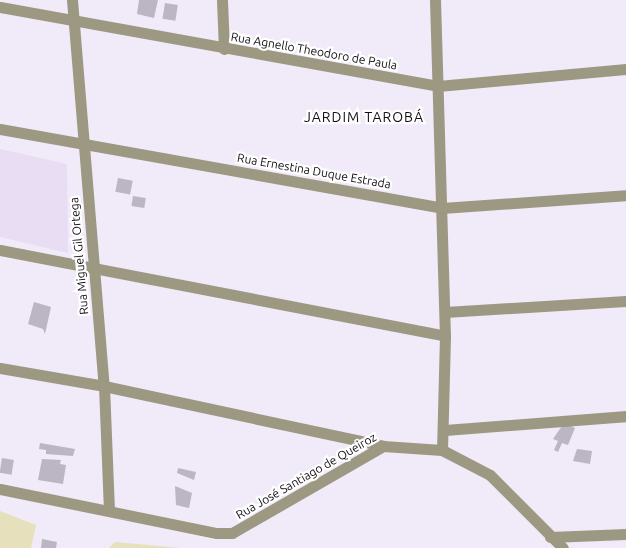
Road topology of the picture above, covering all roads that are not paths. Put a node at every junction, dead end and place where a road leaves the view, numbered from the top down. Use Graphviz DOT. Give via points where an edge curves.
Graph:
graph roads {
  1 [pos="72,0"];
  2 [pos="222,0"];
  3 [pos="435,0"];
  4 [pos="0,7"];
  5 [pos="74,23"];
  6 [pos="224,49"];
  7 [pos="626,69"];
  8 [pos="438,86"];
  9 [pos="0,129"];
  10 [pos="84,145"];
  11 [pos="626,196"];
  12 [pos="442,208"];
  13 [pos="0,250"];
  14 [pos="94,271"];
  15 [pos="626,301"];
  16 [pos="445,312"];
  17 [pos="445,336"];
  18 [pos="0,368"];
  19 [pos="104,386"];
  20 [pos="626,416"];
  21 [pos="445,430"];
  22 [pos="383,446"];
  23 [pos="442,450"];
  24 [pos="0,489"];
  25 [pos="109,510"];
  26 [pos="626,534"];
  27 [pos="550,537"];
  28 [pos="563,548"];
  1 -- 5 [label="street, Rua Miguel Gil Ortega"];
  2 -- 6 [label="street"];
  3 -- 8 [label="street"];
  4 -- 5 [label="street, Rua Agnello Theodoro de Paula"];
  5 -- 6 [label="street, Rua Agnello Theodoro de Paula"];
  5 -- 10 [label="street, Rua Miguel Gil Ortega"];
  6 -- 8 [label="street, Rua Agnello Theodoro de Paula"];
  7 -- 8 [label="street, Rua Agnello Theodoro de Paula"];
  8 -- 12 [label="street"];
  9 -- 10 [label="street, Rua Ernestina Duque Estrada"];
  10 -- 12 [label="street, Rua Ernestina Duque Estrada"];
  10 -- 14 [label="street, Rua Miguel Gil Ortega"];
  11 -- 12 [label="street, Rua Ernestina Duque Estrada"];
  12 -- 16 [label="street"];
  13 -- 14 [label="street"];
  14 -- 17 [label="street"];
  14 -- 19 [label="street, Rua Miguel Gil Ortega"];
  15 -- 16 [label="street"];
  16 -- 17 [label="street"];
  17 -- 21 [label="street"];
  18 -- 19 [label="street"];
  19 -- 22 [label="street"];
  19 -- 25 [label="street, Rua Miguel Gil Ortega"];
  20 -- 21 [label="street"];
  21 -- 23 [label="street"];
  22 -- 23 [label="street, Rua José Santiago de Queiroz"];
  22 -- 25 [label="street, Rua José Santiago de Queiroz" via="232,533 217,534"];
  23 -- 27 [label="street, Rua José Santiago de Queiroz" via="490,475"];
  24 -- 25 [label="street, Rua José Santiago de Queiroz"];
  26 -- 27 [label="street"];
  27 -- 28 [label="street, Rua José Santiago de Queiroz"];
}
